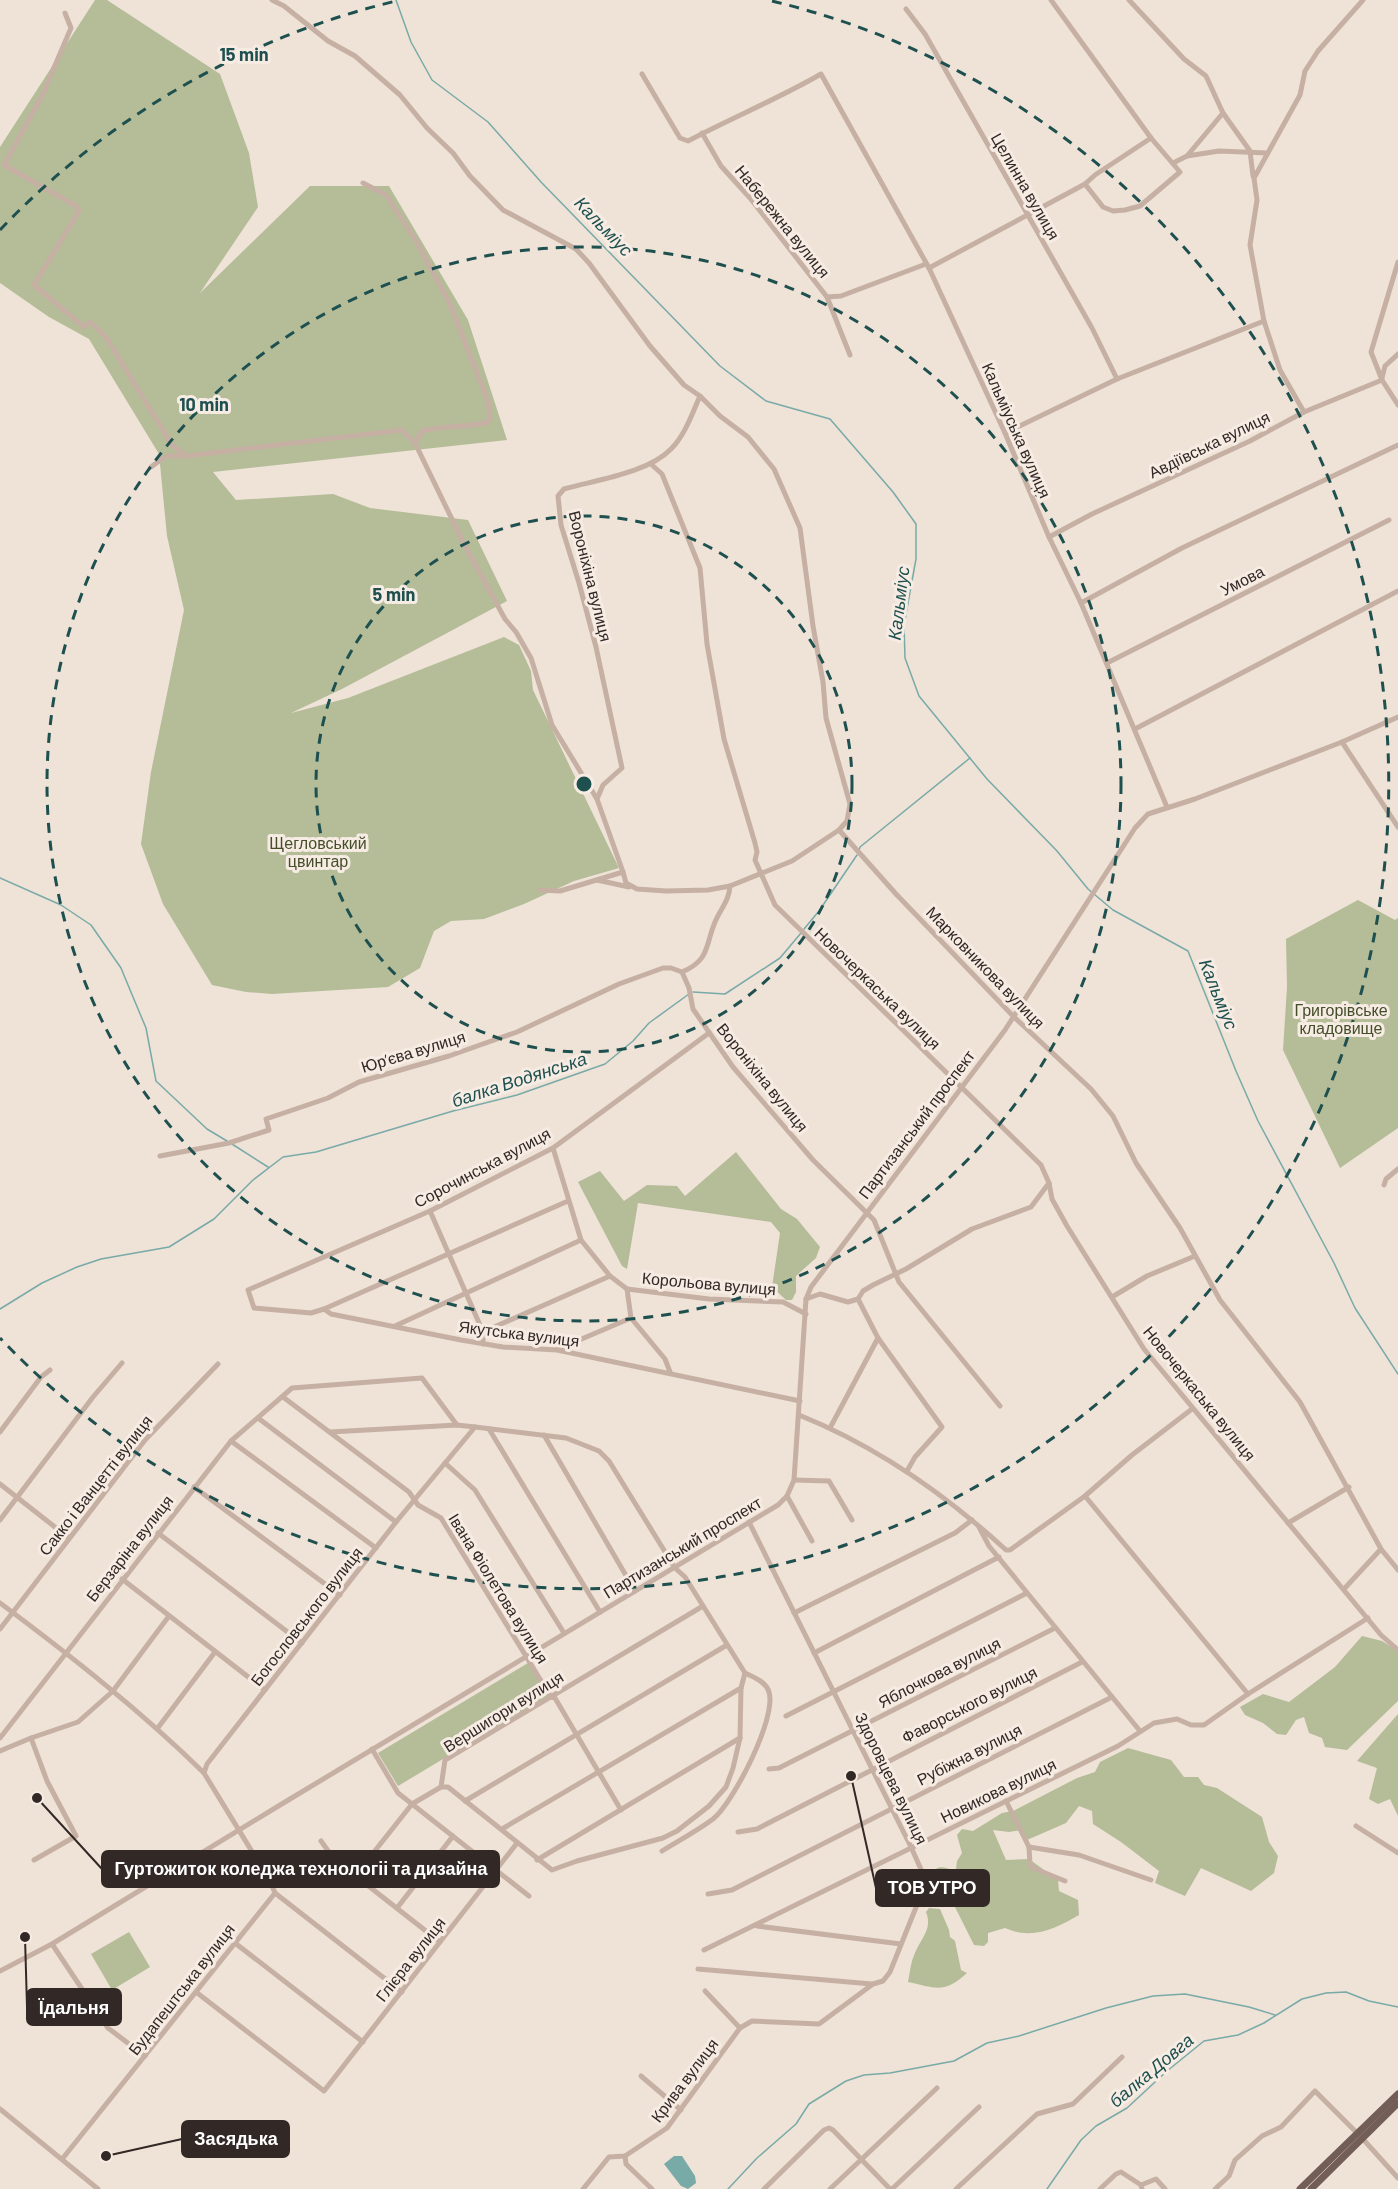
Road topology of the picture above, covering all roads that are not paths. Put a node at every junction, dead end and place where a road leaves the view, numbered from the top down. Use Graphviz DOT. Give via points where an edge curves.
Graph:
graph roads {
  1 [pos="272,0"];
  2 [pos="1051,0"];
  3 [pos="1129,0"];
  4 [pos="1362,0"];
  5 [pos="906,9"];
  6 [pos="65,13"];
  7 [pos="642,74"];
  8 [pos="1223,113"];
  9 [pos="702,134"];
  10 [pos="1151,138"];
  11 [pos="1250,151"];
  12 [pos="1268,153"];
  13 [pos="1187,156"];
  14 [pos="1173,164"];
  15 [pos="1254,178"];
  16 [pos="363,183"];
  17 [pos="1085,184"];
  18 [pos="1027,215"];
  19 [pos="1398,262"];
  20 [pos="928,266"];
  21 [pos="827,297"];
  22 [pos="1264,321"];
  23 [pos="1398,354"];
  24 [pos="850,355"];
  25 [pos="1117,380"];
  26 [pos="1382,380"];
  27 [pos="700,396"];
  28 [pos="1398,405"];
  29 [pos="1304,412"];
  30 [pos="1005,433"];
  31 [pos="415,443"];
  32 [pos="1398,445"];
  33 [pos="186,456"];
  34 [pos="652,465"];
  35 [pos="151,467"];
  36 [pos="1389,520"];
  37 [pos="1049,537"];
  38 [pos="1398,591"];
  39 [pos="1081,603"];
  40 [pos="1107,663"];
  41 [pos="1398,717"];
  42 [pos="1135,729"];
  43 [pos="1342,742"];
  44 [pos="597,799"];
  45 [pos="1167,807"];
  46 [pos="1398,808"];
  47 [pos="1390,813"];
  48 [pos="1398,827"];
  49 [pos="839,830"];
  50 [pos="623,872"];
  51 [pos="762,874"];
  52 [pos="596,880"];
  53 [pos="730,886"];
  54 [pos="637,889"];
  55 [pos="540,890"];
  56 [pos="682,972"];
  57 [pos="1014,1017"];
  58 [pos="709,1033"];
  59 [pos="961,1087"];
  60 [pos="553,1148"];
  61 [pos="160,1156"];
  62 [pos="1398,1169"];
  63 [pos="1049,1183"];
  64 [pos="1384,1185"];
  65 [pos="568,1200"];
  66 [pos="430,1211"];
  67 [pos="866,1213"];
  68 [pos="581,1240"];
  69 [pos="448,1253"];
  70 [pos="1196,1256"];
  71 [pos="895,1274"];
  72 [pos="609,1276"];
  73 [pos="627,1289"];
  74 [pos="248,1290"];
  75 [pos="466,1293"];
  76 [pos="1112,1297"];
  77 [pos="806,1299"];
  78 [pos="858,1299"];
  79 [pos="324,1308"];
  80 [pos="806,1314"];
  81 [pos="631,1318"];
  82 [pos="394,1327"];
  83 [pos="483,1332"];
  84 [pos="878,1338"];
  85 [pos="483,1344"];
  86 [pos="557,1350"];
  87 [pos="122,1363"];
  88 [pos="218,1364"];
  89 [pos="50,1370"];
  90 [pos="670,1372"];
  91 [pos="283,1397"];
  92 [pos="800,1401"];
  93 [pos="1000,1407"];
  94 [pos="1192,1409"];
  95 [pos="799,1415"];
  96 [pos="258,1418"];
  97 [pos="457,1425"];
  98 [pos="475,1427"];
  99 [pos="489,1428"];
  100 [pos="830,1428"];
  101 [pos="0,1432"];
  102 [pos="330,1432"];
  103 [pos="544,1435"];
  104 [pos="231,1441"];
  105 [pos="445,1463"];
  106 [pos="908,1471"];
  107 [pos="794,1480"];
  108 [pos="0,1484"];
  109 [pos="194,1487"];
  110 [pos="1348,1487"];
  111 [pos="787,1496"];
  112 [pos="1085,1496"];
  113 [pos="17,1498"];
  114 [pos="415,1500"];
  115 [pos="0,1520"];
  116 [pos="852,1520"];
  117 [pos="396,1522"];
  118 [pos="749,1522"];
  119 [pos="974,1522"];
  120 [pos="1288,1523"];
  121 [pos="158,1533"];
  122 [pos="69,1538"];
  123 [pos="812,1540"];
  124 [pos="376,1548"];
  125 [pos="1382,1549"];
  126 [pos="999,1557"];
  127 [pos="675,1568"];
  128 [pos="1398,1570"];
  129 [pos="122,1579"];
  130 [pos="1344,1589"];
  131 [pos="635,1591"];
  132 [pos="1027,1593"];
  133 [pos="340,1594"];
  134 [pos="0,1603"];
  135 [pos="703,1606"];
  136 [pos="12,1612"];
  137 [pos="600,1612"];
  138 [pos="794,1613"];
  139 [pos="170,1616"];
  140 [pos="1368,1618"];
  141 [pos="1055,1628"];
  142 [pos="0,1629"];
  143 [pos="564,1633"];
  144 [pos="302,1643"];
  145 [pos="727,1645"];
  146 [pos="1398,1650"];
  147 [pos="215,1652"];
  148 [pos="64,1653"];
  149 [pos="814,1653"];
  150 [pos="526,1656"];
  151 [pos="1083,1662"];
  152 [pos="745,1673"];
  153 [pos="741,1688"];
  154 [pos="265,1690"];
  155 [pos="113,1691"];
  156 [pos="834,1692"];
  157 [pos="1248,1694"];
  158 [pos="551,1697"];
  159 [pos="1112,1697"];
  160 [pos="786,1716"];
  161 [pos="157,1729"];
  162 [pos="853,1730"];
  163 [pos="1140,1731"];
  164 [pos="577,1735"];
  165 [pos="0,1738"];
  166 [pos="31,1738"];
  167 [pos="740,1738"];
  168 [pos="372,1749"];
  169 [pos="0,1751"];
  170 [pos="872,1768"];
  171 [pos="770,1769"];
  172 [pos="598,1772"];
  173 [pos="204,1773"];
  174 [pos="441,1787"];
  175 [pos="465,1801"];
  176 [pos="1006,1801"];
  177 [pos="412,1804"];
  178 [pos="892,1808"];
  179 [pos="621,1810"];
  180 [pos="1356,1826"];
  181 [pos="502,1829"];
  182 [pos="238,1830"];
  183 [pos="738,1832"];
  184 [pos="453,1836"];
  185 [pos="321,1841"];
  186 [pos="517,1843"];
  187 [pos="911,1847"];
  188 [pos="1029,1847"];
  189 [pos="662,1851"];
  190 [pos="1398,1853"];
  191 [pos="34,1860"];
  192 [pos="537,1860"];
  193 [pos="496,1870"];
  194 [pos="355,1876"];
  195 [pos="1151,1880"];
  196 [pos="1065,1881"];
  197 [pos="274,1893"];
  198 [pos="708,1894"];
  199 [pos="529,1896"];
  200 [pos="397,1908"];
  201 [pos="756,1926"];
  202 [pos="440,1942"];
  203 [pos="235,1943"];
  204 [pos="52,1944"];
  205 [pos="901,1944"];
  206 [pos="704,1950"];
  207 [pos="698,1969"];
  208 [pos="0,1971"];
  209 [pos="873,1984"];
  210 [pos="705,1991"];
  211 [pos="196,1992"];
  212 [pos="402,1992"];
  213 [pos="740,2028"];
  214 [pos="363,2042"];
  215 [pos="145,2056"];
  216 [pos="1122,2057"];
  217 [pos="641,2076"];
  218 [pos="937,2088"];
  219 [pos="1398,2094"];
  220 [pos="1397,2106"];
  221 [pos="980,2107"];
  222 [pos="0,2109"];
  223 [pos="681,2110"];
  224 [pos="1360,2135"];
  225 [pos="625,2156"];
  226 [pos="63,2158"];
  227 [pos="861,2160"];
  228 [pos="1398,2178"];
  229 [pos="1141,2187"];
  230 [pos="98,2189"];
  231 [pos="583,2189"];
  232 [pos="652,2189"];
  233 [pos="764,2189"];
  234 [pos="830,2189"];
  235 [pos="891,2189"];
  236 [pos="956,2189"];
  237 [pos="1100,2189"];
  238 [pos="1165,2189"];
  239 [pos="1215,2189"];
  240 [pos="1300,2189"];
  241 [pos="1311,2189"];
  1 -- 27 [label="street" via="355,56 400,95 502,210 576,249 662,359 684,385"];
  2 -- 10 [label="street"];
  3 -- 8 [label="street" via="1206,76"];
  4 -- 12 [label="street" via="1305,71 1300,95"];
  5 -- 18 [label="street, Целинна вулиця" via="925,34"];
  6 -- 33 [label="street" via="71,28 42,96 4,165 79,210 34,285 84,327 90,322 106,337 172,445"];
  7 -- 9 [label="street" via="680,138 688,141"];
  8 -- 11 [label="street"];
  8 -- 13 [label="street"];
  9 -- 20 [label="street, Кальміуська вулиця" via="821,74"];
  9 -- 21 [label="street, Набережна вулиця" via="721,166"];
  10 -- 14 [label="street"];
  10 -- 17 [label="street, Набережна вулиця"];
  11 -- 12 [label="street"];
  11 -- 13 [label="street"];
  11 -- 15 [label="street"];
  12 -- 15 [label="street"];
  13 -- 14 [label="street"];
  14 -- 17 [label="street" via="1180,172 1140,206 1125,210 1103,207"];
  15 -- 22 [label="street" via="1257,200 1250,245"];
  16 -- 31 [label="street" via="386,195 416,241 449,302 488,401 488,422 422,431"];
  17 -- 18 [label="street, Набережна вулиця"];
  18 -- 20 [label="street, Набережна вулиця"];
  18 -- 25 [label="street, Целинна вулиця"];
  19 -- 26 [label="street" via="1371,352"];
  20 -- 21 [label="street, Набережна вулиця" via="841,296"];
  20 -- 30 [label="street, Кальміуська вулиця"];
  21 -- 24 [label="street"];
  22 -- 25 [label="street"];
  22 -- 29 [label="street" via="1280,370"];
  23 -- 26 [label="street" via="1385,366"];
  25 -- 30 [label="street"];
  26 -- 28 [label="street"];
  26 -- 29 [label="street, Авдіївська вулиця"];
  27 -- 34 [label="street, Вороніхіна вулиця" via="672,448"];
  27 -- 49 [label="street" via="748,437 768,460 800,528 826,718 850,804 847,821"];
  29 -- 37 [label="street, Авдіївська вулиця"];
  30 -- 37 [label="street, Кальміуська вулиця"];
  31 -- 33 [label="street" via="402,430"];
  31 -- 44 [label="street" via="465,546 531,658 552,725"];
  32 -- 39 [label="street" via="1182,548"];
  33 -- 35 [label="street" via="166,456"];
  34 -- 44 [label="street, Вороніхіна вулиця" via="564,489 558,496 561,525 596,648 622,768 603,785"];
  34 -- 51 [label="street, Новочеркаська вулиця" via="662,474 700,568 707,644 724,739"];
  36 -- 40 [label="street, Умова"];
  37 -- 39 [label="street, Кальміуська вулиця"];
  38 -- 42 [label="street"];
  39 -- 40 [label="street, Кальміуська вулиця"];
  40 -- 42 [label="street, Кальміуська вулиця"];
  41 -- 43 [label="street, Партизанський проспект"];
  42 -- 45 [label="street, Кальміуська вулиця"];
  43 -- 45 [label="street, Партизанський проспект"];
  43 -- 47 [label="street"];
  44 -- 50 [label="street"];
  45 -- 57 [label="street, Партизанський проспект" via="1148,814 1135,828"];
  46 -- 47 [label="street"];
  47 -- 48 [label="street"];
  49 -- 51 [label="street" via="792,861"];
  49 -- 57 [label="street, Марковникова вулиця"];
  50 -- 52 [label="street"];
  50 -- 54 [label="street" via="626,883"];
  51 -- 53 [label="street"];
  51 -- 59 [label="street, Новочеркаська вулиця" via="775,905"];
  52 -- 54 [label="street"];
  52 -- 55 [label="street" via="560,891"];
  53 -- 54 [label="street"];
  53 -- 56 [label="street" via="729,898 715,923 707,950 695,966"];
  56 -- 58 [label="street, Вороніхіна вулиця" via="693,1009"];
  56 -- 61 [label="street, Юр’єва вулиця" via="663,968 619,984 517,1032 359,1082 328,1098 266,1119 269,1130 229,1143"];
  57 -- 59 [label="street, Партизанський проспект"];
  57 -- 70 [label="street, Марковникова вулиця" via="1091,1089 1113,1116 1136,1163"];
  58 -- 60 [label="street, Сорочинська вулиця"];
  58 -- 67 [label="street, Вороніхіна вулиця" via="813,1160"];
  59 -- 63 [label="street, Новочеркаська вулиця" via="1041,1165"];
  59 -- 67 [label="street, Партизанський проспект"];
  60 -- 65 [label="street, Корольова вулиця"];
  60 -- 66 [label="street, Сорочинська вулиця"];
  62 -- 64 [label="street"];
  63 -- 71 [label="street" via="1031,1207 972,1228"];
  63 -- 76 [label="street, Новочеркаська вулиця" via="1052,1199"];
  65 -- 68 [label="street, Корольова вулиця"];
  65 -- 69 [label="street"];
  66 -- 69 [label="street"];
  66 -- 74 [label="street, Сорочинська вулиця"];
  67 -- 71 [label="street, Вороніхіна вулиця" via="874,1220"];
  67 -- 77 [label="street, Партизанський проспект"];
  68 -- 72 [label="street, Корольова вулиця"];
  68 -- 75 [label="street"];
  69 -- 75 [label="street"];
  69 -- 79 [label="street"];
  70 -- 76 [label="street" via="1147,1276"];
  70 -- 110 [label="street, Марковникова вулиця" via="1220,1300 1300,1402"];
  71 -- 78 [label="street" via="863,1291"];
  71 -- 93 [label="street, Вороніхіна вулиця"];
  72 -- 73 [label="street, Корольова вулиця"];
  72 -- 83 [label="street"];
  73 -- 80 [label="street, Корольова вулиця" via="710,1299 783,1302"];
  73 -- 81 [label="street"];
  74 -- 79 [label="street, Якутська вулиця" via="254,1308 311,1313"];
  75 -- 82 [label="street"];
  75 -- 83 [label="street"];
  76 -- 94 [label="street, Новочеркаська вулиця" via="1144,1349"];
  77 -- 78 [label="street" via="820,1294 848,1302"];
  77 -- 80 [label="street, Партизанський проспект"];
  78 -- 84 [label="street"];
  79 -- 82 [label="street, Якутська вулиця" via="331,1314"];
  80 -- 92 [label="street, Партизанський проспект"];
  81 -- 86 [label="street"];
  81 -- 90 [label="street" via="665,1359"];
  82 -- 85 [label="street, Якутська вулиця"];
  83 -- 85 [label="street"];
  84 -- 100 [label="street"];
  84 -- 106 [label="street" via="942,1427 915,1457"];
  85 -- 86 [label="street, Якутська вулиця"];
  86 -- 90 [label="street, Якутська вулиця"];
  87 -- 113 [label="street"];
  88 -- 122 [label="street, Сакко і Ванцетті вулиця" via="145,1440"];
  89 -- 101 [label="street"];
  90 -- 92 [label="street, Якутська вулиця"];
  91 -- 96 [label="street, Берзаріна вулиця"];
  91 -- 97 [label="street, Берзаріна вулиця" via="292,1388 422,1378"];
  91 -- 102 [label="street, Івана Фіолетова вулиця"];
  92 -- 95 [label="street, Партизанський проспект"];
  94 -- 112 [label="street"];
  94 -- 120 [label="street, Новочеркаська вулиця"];
  95 -- 100 [label="street"];
  95 -- 107 [label="street, Партизанський проспект"];
  96 -- 104 [label="street, Берзаріна вулиця"];
  96 -- 117 [label="street"];
  97 -- 98 [label="street"];
  97 -- 102 [label="street"];
  98 -- 99 [label="street"];
  98 -- 105 [label="street, Богословського вулиця"];
  99 -- 103 [label="street"];
  99 -- 137 [label="street"];
  100 -- 106 [label="street"];
  102 -- 114 [label="street, Івана Фіолетова вулиця"];
  103 -- 127 [label="street" via="584,1443 604,1456"];
  103 -- 131 [label="street"];
  104 -- 109 [label="street, Берзаріна вулиця"];
  104 -- 124 [label="street"];
  105 -- 114 [label="street, Богословського вулиця"];
  105 -- 143 [label="street" via="475,1490"];
  106 -- 119 [label="street"];
  107 -- 111 [label="street, Партизанський проспект"];
  107 -- 116 [label="street" via="829,1481"];
  108 -- 113 [label="street"];
  109 -- 121 [label="street, Берзаріна вулиця"];
  109 -- 133 [label="street"];
  110 -- 120 [label="street"];
  110 -- 125 [label="street, Марковникова вулиця"];
  111 -- 118 [label="street, Партизанський проспект"];
  111 -- 123 [label="street"];
  112 -- 119 [label="street" via="1010,1550"];
  112 -- 157 [label="street"];
  113 -- 115 [label="street"];
  113 -- 122 [label="street"];
  114 -- 117 [label="street, Богословського вулиця"];
  114 -- 150 [label="street, Івана Фіолетова вулиця" via="441,1518"];
  117 -- 124 [label="street, Богословського вулиця"];
  118 -- 127 [label="street, Партизанський проспект"];
  118 -- 138 [label="street, Здоровцева вулиця"];
  119 -- 126 [label="street"];
  119 -- 138 [label="street"];
  120 -- 130 [label="street, Новочеркаська вулиця"];
  121 -- 129 [label="street, Берзаріна вулиця"];
  121 -- 144 [label="street"];
  122 -- 136 [label="street, Сакко і Ванцетті вулиця"];
  124 -- 133 [label="street, Богословського вулиця"];
  125 -- 128 [label="street, Марковникова вулиця"];
  125 -- 130 [label="street"];
  126 -- 132 [label="street"];
  126 -- 149 [label="street"];
  127 -- 131 [label="street, Партизанський проспект"];
  127 -- 135 [label="street"];
  129 -- 139 [label="street"];
  129 -- 148 [label="street, Берзаріна вулиця"];
  130 -- 140 [label="street, Новочеркаська вулиця"];
  131 -- 137 [label="street, Партизанський проспект"];
  132 -- 141 [label="street"];
  132 -- 156 [label="street"];
  133 -- 144 [label="street, Богословського вулиця"];
  134 -- 136 [label="street"];
  135 -- 145 [label="street"];
  135 -- 158 [label="street, Вершигори вулиця"];
  136 -- 142 [label="street, Сакко і Ванцетті вулиця"];
  136 -- 148 [label="street"];
  137 -- 143 [label="street, Партизанський проспект"];
  138 -- 149 [label="street, Здоровцева вулиця"];
  139 -- 147 [label="street"];
  139 -- 155 [label="street"];
  140 -- 146 [label="street, Новочеркаська вулиця"];
  140 -- 157 [label="street, Новикова вулиця"];
  141 -- 151 [label="street"];
  141 -- 162 [label="street, Яблочкова вулиця"];
  143 -- 150 [label="street, Партизанський проспект"];
  144 -- 154 [label="street, Богословського вулиця"];
  145 -- 152 [label="street"];
  145 -- 164 [label="street"];
  147 -- 154 [label="street"];
  147 -- 161 [label="street"];
  148 -- 155 [label="street"];
  148 -- 165 [label="street, Берзаріна вулиця"];
  149 -- 156 [label="street, Здоровцева вулиця"];
  150 -- 158 [label="street, Івана Фіолетова вулиця"];
  150 -- 168 [label="street, Партизанський проспект"];
  151 -- 159 [label="street"];
  151 -- 170 [label="street, Фаворського вулиця"];
  152 -- 153 [label="street"];
  152 -- 189 [label="street" via="769,1690 771,1702 760,1743 726,1806 713,1819"];
  153 -- 167 [label="street"];
  153 -- 172 [label="street"];
  154 -- 173 [label="street, Богословського вулиця"];
  155 -- 161 [label="street"];
  155 -- 166 [label="street" via="78,1722"];
  156 -- 160 [label="street"];
  156 -- 162 [label="street, Здоровцева вулиця"];
  157 -- 163 [label="street, Новикова вулиця" via="1204,1725 1177,1719 1154,1723"];
  158 -- 164 [label="street, Івана Фіолетова вулиця"];
  158 -- 174 [label="street, Вершигори вулиця" via="445,1760"];
  159 -- 163 [label="street"];
  159 -- 178 [label="street, Рубіжна вулиця"];
  161 -- 173 [label="street"];
  162 -- 170 [label="street, Здоровцева вулиця"];
  162 -- 171 [label="street, Яблочкова вулиця"];
  163 -- 176 [label="street, Новикова вулиця" via="1118,1746"];
  164 -- 172 [label="street, Івана Фіолетова вулиця"];
  164 -- 175 [label="street"];
  166 -- 169 [label="street"];
  166 -- 191 [label="street" via="46,1781 76,1836"];
  167 -- 179 [label="street"];
  167 -- 192 [label="street" via="726,1787 709,1806 676,1831 556,1869"];
  168 -- 177 [label="street" via="398,1793"];
  168 -- 182 [label="street, Партизанський проспект"];
  170 -- 178 [label="street, Здоровцева вулиця"];
  170 -- 183 [label="street, Фаворського вулиця" via="757,1829"];
  172 -- 179 [label="street, Івана Фіолетова вулиця"];
  172 -- 181 [label="street"];
  173 -- 182 [label="street"];
  174 -- 175 [label="street" via="448,1787"];
  174 -- 177 [label="street"];
  175 -- 181 [label="street"];
  176 -- 187 [label="street, Новикова вулиця"];
  176 -- 188 [label="street"];
  177 -- 184 [label="street"];
  177 -- 194 [label="street"];
  178 -- 187 [label="street, Здоровцева вулиця"];
  178 -- 198 [label="street, Рубіжна вулиця" via="732,1890"];
  179 -- 192 [label="street"];
  180 -- 190 [label="street"];
  181 -- 186 [label="street"];
  182 -- 197 [label="street"];
  182 -- 204 [label="street, Партизанський проспект"];
  184 -- 193 [label="street"];
  184 -- 200 [label="street"];
  185 -- 194 [label="street" via="334,1859"];
  186 -- 192 [label="street"];
  186 -- 193 [label="street, Глієра вулиця"];
  187 -- 201 [label="street, Новикова вулиця"];
  187 -- 205 [label="street, Здоровцева вулиця" via="924,1883"];
  188 -- 195 [label="street" via="1079,1855"];
  188 -- 196 [label="street" via="1033,1868"];
  193 -- 199 [label="street"];
  193 -- 202 [label="street, Глієра вулиця"];
  194 -- 200 [label="street"];
  197 -- 203 [label="street, Будапештська вулиця"];
  197 -- 212 [label="street"];
  200 -- 202 [label="street"];
  201 -- 205 [label="street"];
  201 -- 206 [label="street, Новикова вулиця"];
  202 -- 212 [label="street, Глієра вулиця"];
  203 -- 211 [label="street, Будапештська вулиця"];
  203 -- 214 [label="street"];
  204 -- 208 [label="street, Партизанський проспект"];
  204 -- 215 [label="street" via="108,2028"];
  205 -- 209 [label="street, Здоровцева вулиця" via="891,1972 883,1981"];
  207 -- 209 [label="street"];
  209 -- 213 [label="street, Здоровцева вулиця" via="819,2024 752,2021"];
  210 -- 213 [label="street"];
  211 -- 214 [label="street, Глієра вулиця" via="324,2091"];
  211 -- 215 [label="street, Будапештська вулиця"];
  212 -- 214 [label="street, Глієра вулиця"];
  213 -- 223 [label="street, Крива вулиця"];
  215 -- 226 [label="street, Будапештська вулиця"];
  216 -- 236 [label="street" via="1072,2104 1037,2114"];
  217 -- 223 [label="street"];
  218 -- 227 [label="street"];
  219 -- 224 [label="main road"];
  220 -- 224 [label="main road"];
  221 -- 235 [label="street"];
  222 -- 226 [label="street"];
  223 -- 225 [label="street, Крива вулиця" via="661,2133"];
  224 -- 228 [label="street"];
  224 -- 239 [label="street" via="1315,2091 1281,2127 1262,2136 1235,2160 1229,2176"];
  224 -- 240 [label="main road"];
  224 -- 241 [label="main road"];
  225 -- 231 [label="street, Крива вулиця" via="609,2157"];
  225 -- 232 [label="street" via="626,2164"];
  226 -- 230 [label="street"];
  227 -- 233 [label="street" via="829,2128"];
  227 -- 234 [label="street"];
  227 -- 235 [label="street"];
  229 -- 237 [label="street" via="1121,2172"];
  229 -- 238 [label="street" via="1156,2180"];
}
